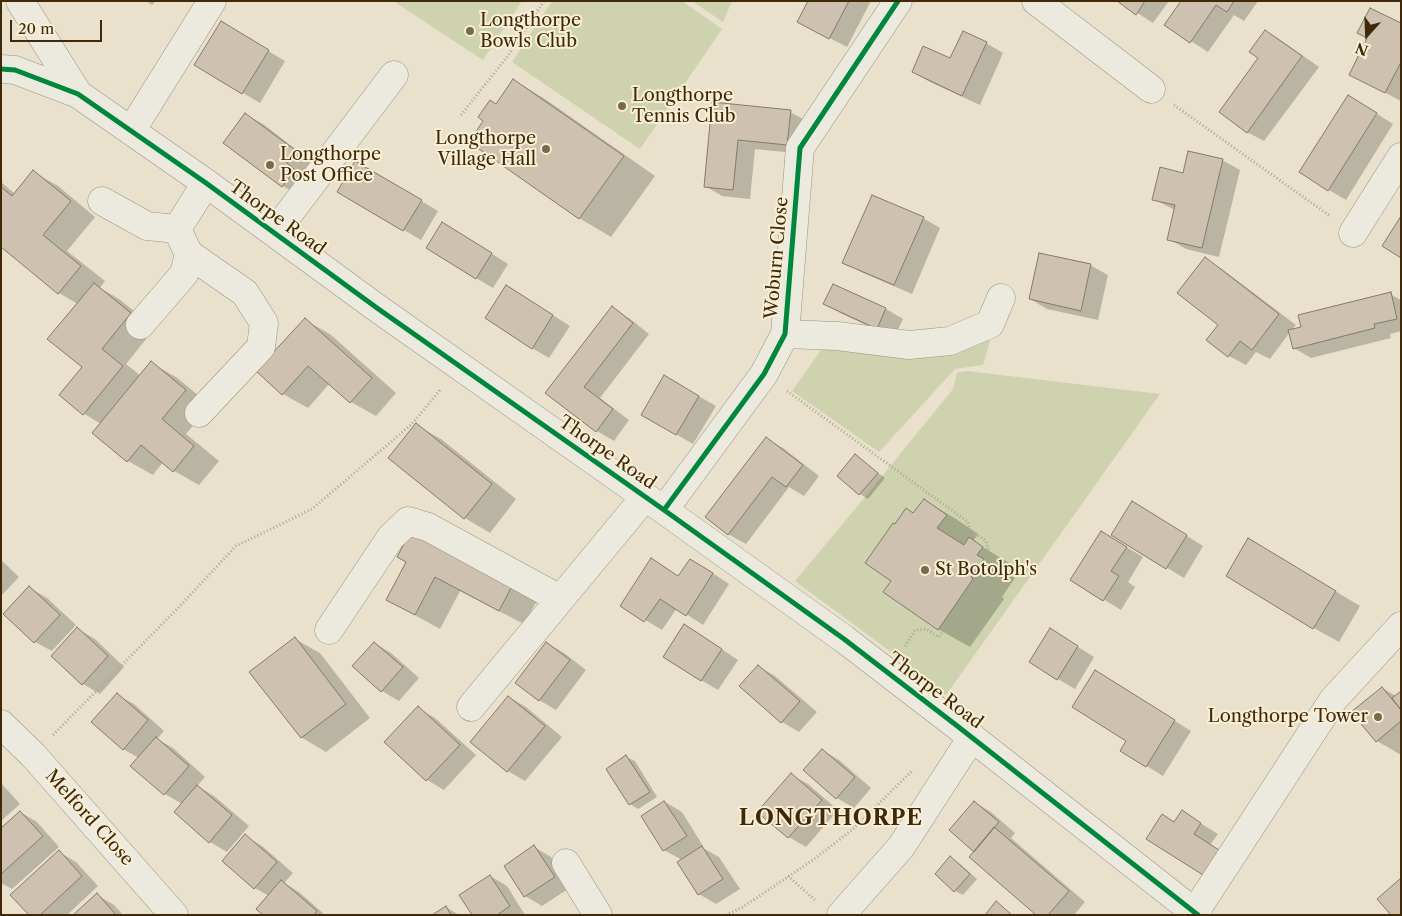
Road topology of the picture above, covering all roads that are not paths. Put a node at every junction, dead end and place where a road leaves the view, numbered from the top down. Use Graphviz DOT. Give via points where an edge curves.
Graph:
graph roads {
  1 [pos="20,1"];
  2 [pos="212,1"];
  3 [pos="898,1"];
  4 [pos="1036,1"];
  5 [pos="1,69"];
  6 [pos="394,75"];
  7 [pos="1151,89"];
  8 [pos="78,94"];
  9 [pos="131,131"];
  10 [pos="1401,157"];
  11 [pos="206,184"];
  12 [pos="102,201"];
  13 [pos="177,229"];
  14 [pos="275,232"];
  15 [pos="1353,233"];
  16 [pos="189,254"];
  17 [pos="1001,298"];
  18 [pos="140,325"];
  19 [pos="785,334"];
  20 [pos="199,413"];
  21 [pos="654,503"];
  22 [pos="560,599"];
  23 [pos="1401,626"];
  24 [pos="329,630"];
  25 [pos="471,707"];
  26 [pos="1,724"];
  27 [pos="972,737"];
  28 [pos="566,863"];
  29 [pos="1197,913"];
  30 [pos="174,915"];
  31 [pos="598,915"];
  32 [pos="841,915"];
  1 -- 8 [label="street"];
  2 -- 9 [label="street"];
  3 -- 19 [label="street, Woburn Close" via="800,148"];
  4 -- 7 [label="street"];
  5 -- 8 [label="street, Thorpe Road" via="14,70"];
  6 -- 14 [label="street"];
  8 -- 9 [label="street, Thorpe Road"];
  9 -- 11 [label="street, Thorpe Road"];
  10 -- 15 [label="street"];
  11 -- 13 [label="street"];
  11 -- 14 [label="street, Thorpe Road"];
  12 -- 13 [label="street" via="147,226"];
  13 -- 16 [label="street"];
  14 -- 21 [label="street, Thorpe Road"];
  16 -- 18 [label="street" via="184,274"];
  16 -- 20 [label="street" via="245,293 264,324 261,347"];
  17 -- 19 [label="street" via="990,324 950,341 909,345 837,336"];
  19 -- 21 [label="street, Woburn Close" via="764,374"];
  21 -- 22 [label="street, Woburn Close"];
  21 -- 27 [label="street, Thorpe Road" via="844,639"];
  22 -- 24 [label="street" via="428,527 408,521 390,536"];
  22 -- 25 [label="street, Woburn Close"];
  23 -- 29 [label="street" via="1333,700"];
  26 -- 30 [label="street, Melford Close" via="33,755"];
  27 -- 29 [label="street, Thorpe Road"];
  27 -- 32 [label="street" via="901,847"];
  28 -- 31 [label="street"];
}
